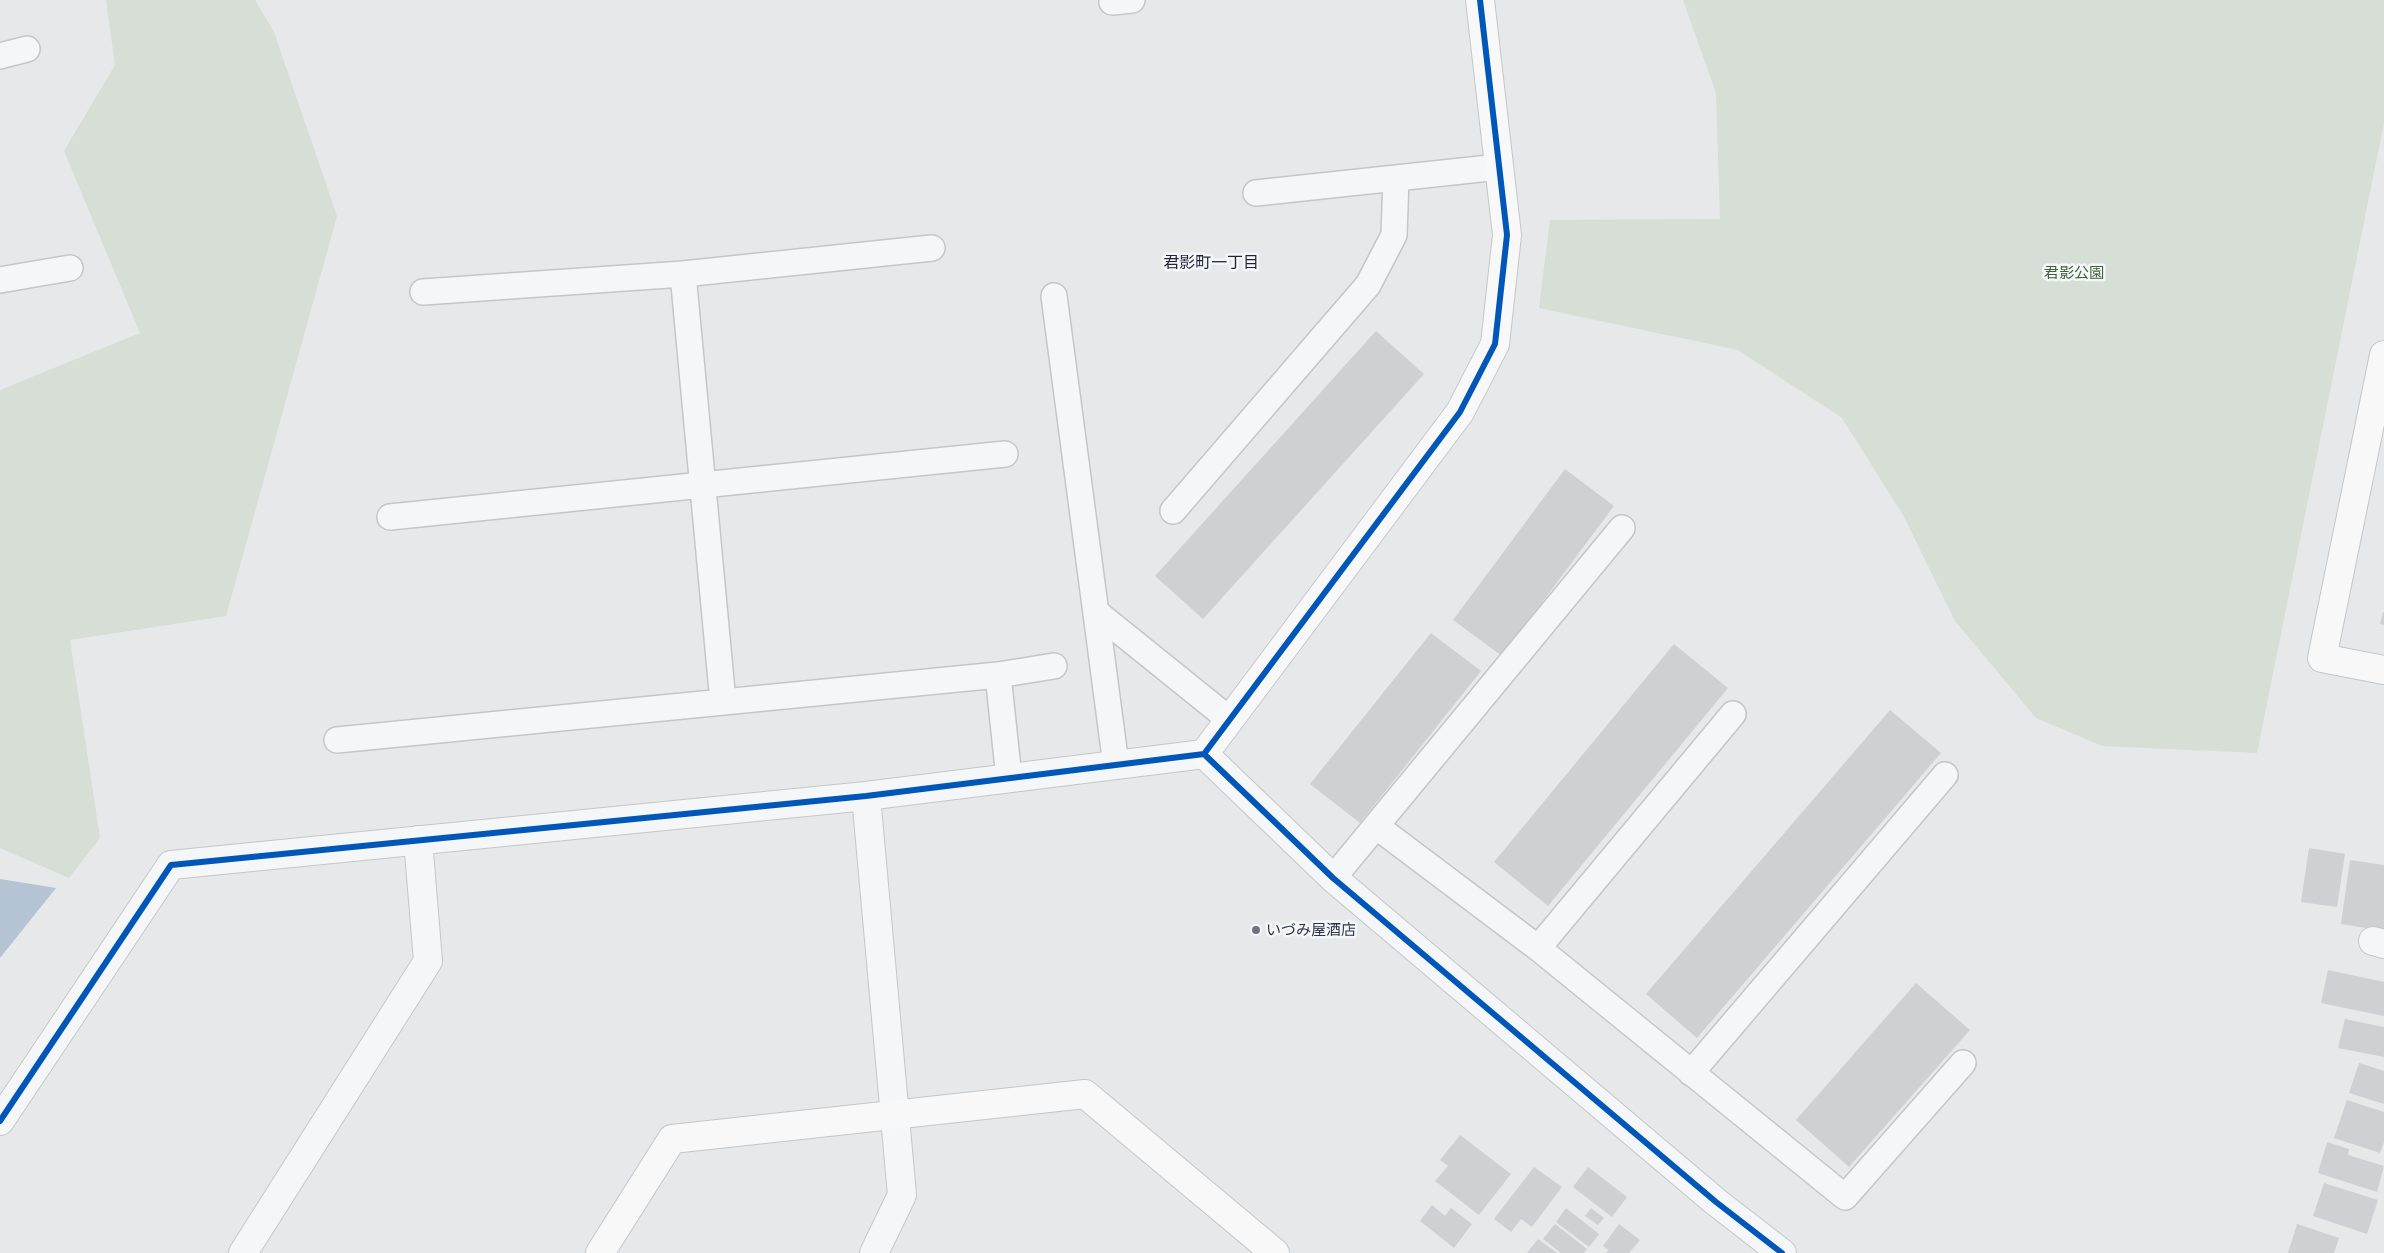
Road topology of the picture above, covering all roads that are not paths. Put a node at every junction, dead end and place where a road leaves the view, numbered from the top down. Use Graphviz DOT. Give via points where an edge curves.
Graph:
graph roads {
  1 [pos="1480,0"];
  2 [pos="27,49"];
  3 [pos="0,56"];
  4 [pos="1499,167"];
  5 [pos="1396,178"];
  6 [pos="1256,193"];
  7 [pos="932,248"];
  8 [pos="70,268"];
  9 [pos="683,274"];
  10 [pos="0,280"];
  11 [pos="423,292"];
  12 [pos="1054,296"];
  13 [pos="2384,355"];
  14 [pos="1005,454"];
  15 [pos="702,484"];
  16 [pos="1173,511"];
  17 [pos="390,517"];
  18 [pos="1622,528"];
  19 [pos="1096,612"];
  20 [pos="1054,666"];
  21 [pos="2384,670"];
  22 [pos="998,675"];
  23 [pos="723,702"];
  24 [pos="1733,714"];
  25 [pos="1230,720"];
  26 [pos="337,740"];
  27 [pos="1204,754"];
  28 [pos="1116,764"];
  29 [pos="1945,775"];
  30 [pos="1009,778"];
  31 [pos="866,796"];
  32 [pos="1376,826"];
  33 [pos="418,840"];
  34 [pos="1334,878"];
  35 [pos="1538,948"];
  36 [pos="1963,1063"];
  37 [pos="1691,1073"];
  38 [pos="894,1113"];
  39 [pos="0,1121"];
  40 [pos="243,1253"];
  41 [pos="600,1253"];
  42 [pos="874,1253"];
  43 [pos="1275,1253"];
  44 [pos="1782,1253"];
  1 -- 4 [label="street"];
  2 -- 3 [label="lane"];
  4 -- 5 [label="lane"];
  4 -- 25 [label="street" via="1507,236 1495,344 1460,412"];
  5 -- 6 [label="lane"];
  5 -- 16 [label="lane" via="1394,235 1368,285"];
  7 -- 9 [label="lane"];
  8 -- 10 [label="lane"];
  9 -- 11 [label="lane"];
  9 -- 15 [label="lane"];
  12 -- 19 [label="lane"];
  13 -- 21 [label="street" via="2322,658"];
  14 -- 15 [label="lane"];
  15 -- 17 [label="lane"];
  15 -- 23 [label="lane"];
  18 -- 32 [label="lane"];
  19 -- 25 [label="lane"];
  19 -- 28 [label="lane"];
  20 -- 22 [label="lane"];
  22 -- 23 [label="lane"];
  22 -- 30 [label="lane"];
  23 -- 26 [label="lane"];
  24 -- 35 [label="lane"];
  25 -- 27 [label="street"];
  27 -- 28 [label="street"];
  27 -- 34 [label="street"];
  28 -- 30 [label="street"];
  29 -- 37 [label="lane"];
  30 -- 31 [label="street"];
  31 -- 33 [label="street"];
  31 -- 38 [label="street"];
  32 -- 34 [label="lane"];
  32 -- 35 [label="lane"];
  33 -- 39 [label="street" via="171,865"];
  33 -- 40 [label="street" via="428,961"];
  34 -- 44 [label="street" via="1716,1202"];
  35 -- 37 [label="lane"];
  36 -- 37 [label="lane" via="1845,1197"];
  38 -- 41 [label="street" via="672,1139"];
  38 -- 42 [label="street" via="902,1195"];
  38 -- 43 [label="street" via="1085,1094"];
}
